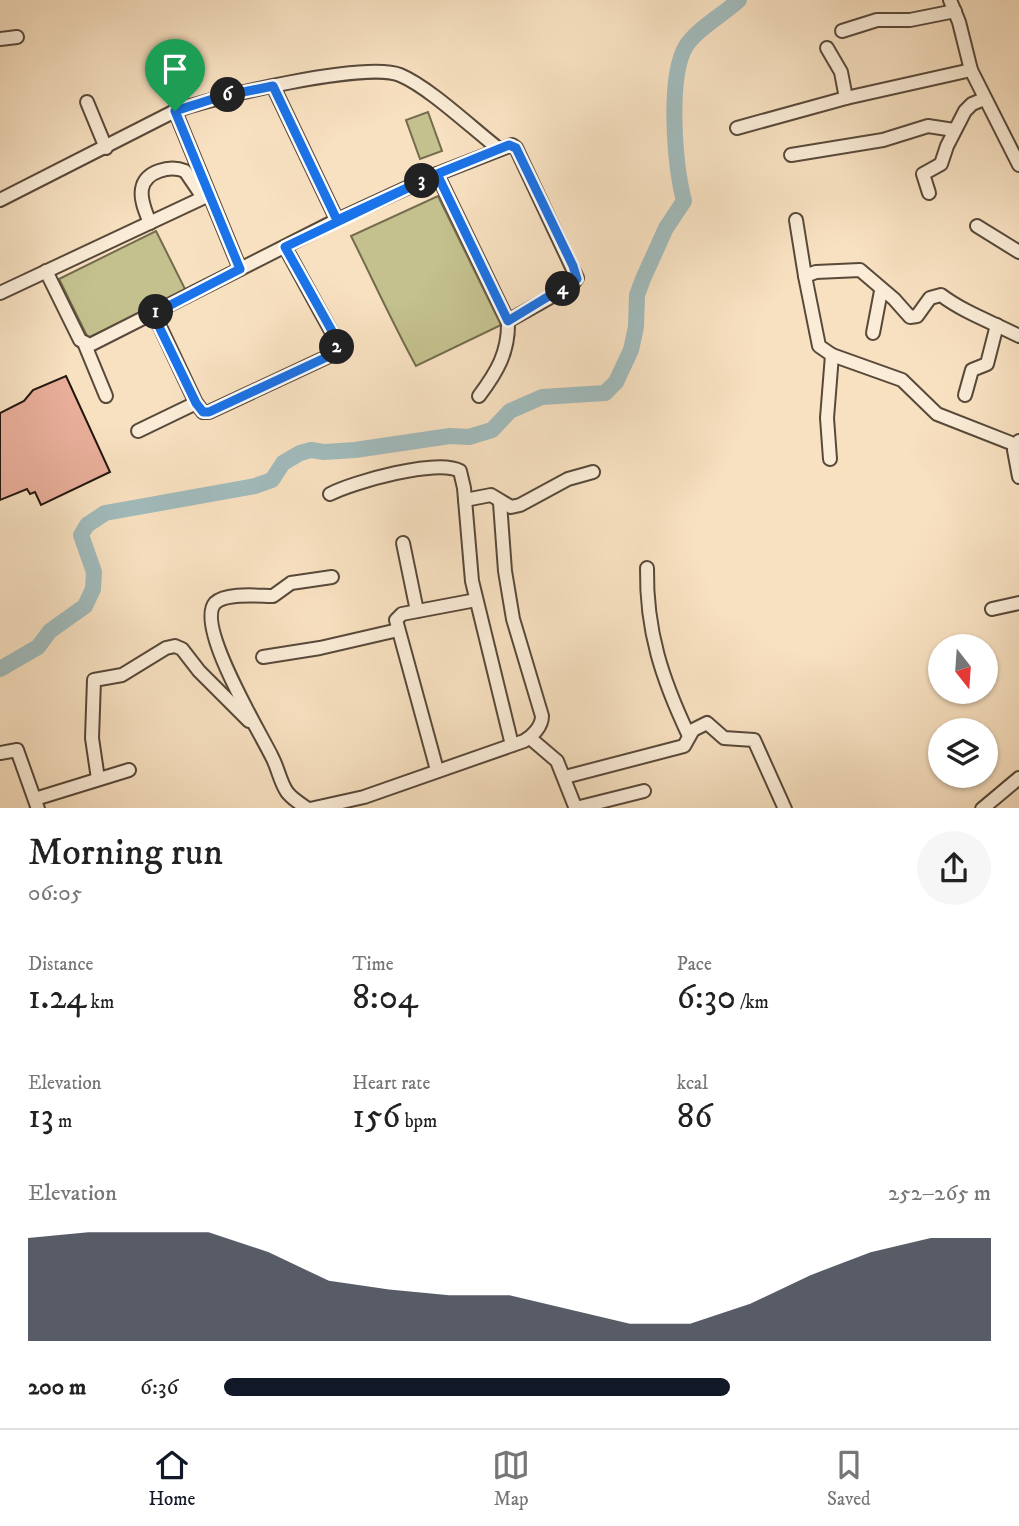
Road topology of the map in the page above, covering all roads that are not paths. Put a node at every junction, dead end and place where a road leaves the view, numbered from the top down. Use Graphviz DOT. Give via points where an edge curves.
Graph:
graph roads {
  1 [pos="952,5"];
  2 [pos="842,31"];
  3 [pos="17,37"];
  4 [pos="0,39"];
  5 [pos="827,48"];
  6 [pos="971,70"];
  7 [pos="273,86"];
  8 [pos="846,98"];
  9 [pos="984,99"];
  10 [pos="87,102"];
  11 [pos="175,111"];
  12 [pos="737,128"];
  13 [pos="954,130"];
  14 [pos="106,148"];
  15 [pos="499,149"];
  16 [pos="791,155"];
  17 [pos="1019,165"];
  18 [pos="437,174"];
  19 [pos="929,193"];
  20 [pos="206,196"];
  21 [pos="0,200"];
  22 [pos="337,220"];
  23 [pos="796,220"];
  24 [pos="150,223"];
  25 [pos="977,226"];
  26 [pos="285,247"];
  27 [pos="1019,252"];
  28 [pos="240,269"];
  29 [pos="46,271"];
  30 [pos="805,276"];
  31 [pos="881,291"];
  32 [pos="0,293"];
  33 [pos="153,314"];
  34 [pos="508,321"];
  35 [pos="998,325"];
  36 [pos="873,333"];
  37 [pos="1019,336"];
  38 [pos="85,345"];
  39 [pos="832,355"];
  40 [pos="965,395"];
  41 [pos="106,396"];
  42 [pos="480,396"];
  43 [pos="196,403"];
  44 [pos="138,431"];
  45 [pos="1017,443"];
  46 [pos="830,459"];
  47 [pos="593,472"];
  48 [pos="1019,477"];
  49 [pos="330,494"];
  50 [pos="466,499"];
  51 [pos="500,503"];
  52 [pos="403,543"];
  53 [pos="647,568"];
  54 [pos="332,577"];
  55 [pos="476,600"];
  56 [pos="1019,603"];
  57 [pos="992,609"];
  58 [pos="417,611"];
  59 [pos="398,630"];
  60 [pos="263,657"];
  61 [pos="257,728"];
  62 [pos="532,736"];
  63 [pos="690,736"];
  64 [pos="512,745"];
  65 [pos="0,753"];
  66 [pos="129,770"];
  67 [pos="438,770"];
  68 [pos="565,777"];
  69 [pos="1019,778"];
  70 [pos="98,779"];
  71 [pos="644,791"];
  72 [pos="36,804"];
  73 [pos="334,807"];
  74 [pos="309,808"];
  75 [pos="576,808"];
  76 [pos="785,808"];
  77 [pos="982,808"];
  1 -- 2 [label="street" via="910,20 877,20"];
  1 -- 6 [label="street"];
  3 -- 4 [label="street"];
  5 -- 8 [label="street" via="841,72"];
  6 -- 8 [label="street"];
  6 -- 9 [label="street"];
  7 -- 11 [label="street"];
  7 -- 15 [label="street" via="394,73"];
  7 -- 22 [label="street"];
  8 -- 12 [label="street"];
  9 -- 13 [label="street" via="967,106"];
  9 -- 17 [label="street"];
  10 -- 14 [label="street"];
  11 -- 14 [label="street"];
  11 -- 20 [label="street"];
  13 -- 16 [label="street" via="928,126 883,140"];
  13 -- 19 [label="street" via="941,164 923,174"];
  14 -- 21 [label="street"];
  15 -- 18 [label="street"];
  15 -- 34 [label="street" via="516,148 577,278"];
  18 -- 22 [label="street"];
  18 -- 34 [label="street"];
  20 -- 24 [label="street"];
  20 -- 24 [label="street" via="184,171 156,172 142,188"];
  20 -- 28 [label="street"];
  22 -- 26 [label="street"];
  23 -- 30 [label="street"];
  24 -- 29 [label="street"];
  25 -- 27 [label="street"];
  26 -- 28 [label="street"];
  26 -- 43 [label="street" via="332,331 337,350 209,412"];
  28 -- 33 [label="street"];
  29 -- 32 [label="street"];
  29 -- 38 [label="street"];
  30 -- 31 [label="street" via="860,270"];
  30 -- 39 [label="street" via="819,346"];
  31 -- 35 [label="street" via="910,317 917,316 937,295"];
  31 -- 36 [label="street"];
  33 -- 38 [label="street"];
  33 -- 43 [label="street"];
  34 -- 42 [label="street" via="503,360"];
  35 -- 37 [label="street"];
  35 -- 40 [label="street" via="987,364 972,370"];
  38 -- 41 [label="street"];
  39 -- 45 [label="street" via="902,380 937,414"];
  39 -- 46 [label="street" via="827,418"];
  43 -- 44 [label="street"];
  45 -- 48 [label="street"];
  47 -- 51 [label="street" via="568,479 520,505"];
  49 -- 50 [label="street" via="368,479 453,467 462,474"];
  50 -- 51 [label="street" via="491,495"];
  50 -- 55 [label="street"];
  51 -- 62 [label="street" via="513,619 542,719"];
  52 -- 58 [label="street"];
  53 -- 63 [label="street" via="650,632"];
  54 -- 61 [label="street" via="291,583 273,596 253,593 220,599 214,605 211,620 218,647"];
  55 -- 58 [label="street"];
  55 -- 64 [label="street"];
  56 -- 57 [label="street"];
  58 -- 59 [label="street" via="397,618"];
  59 -- 60 [label="street"];
  59 -- 67 [label="street"];
  61 -- 70 [label="street" via="182,649 166,648 122,674 94,680 92,738"];
  61 -- 74 [label="street" via="286,791"];
  62 -- 64 [label="street"];
  62 -- 68 [label="street" via="553,756"];
  63 -- 68 [label="street" via="684,746"];
  63 -- 76 [label="street" via="704,723 724,738 754,740"];
  64 -- 67 [label="street"];
  65 -- 72 [label="street" via="17,750"];
  66 -- 70 [label="street"];
  67 -- 73 [label="street"];
  68 -- 75 [label="street"];
  69 -- 77 [label="street"];
  70 -- 72 [label="street"];
  71 -- 75 [label="street"];
  73 -- 74 [label="street"];
}
